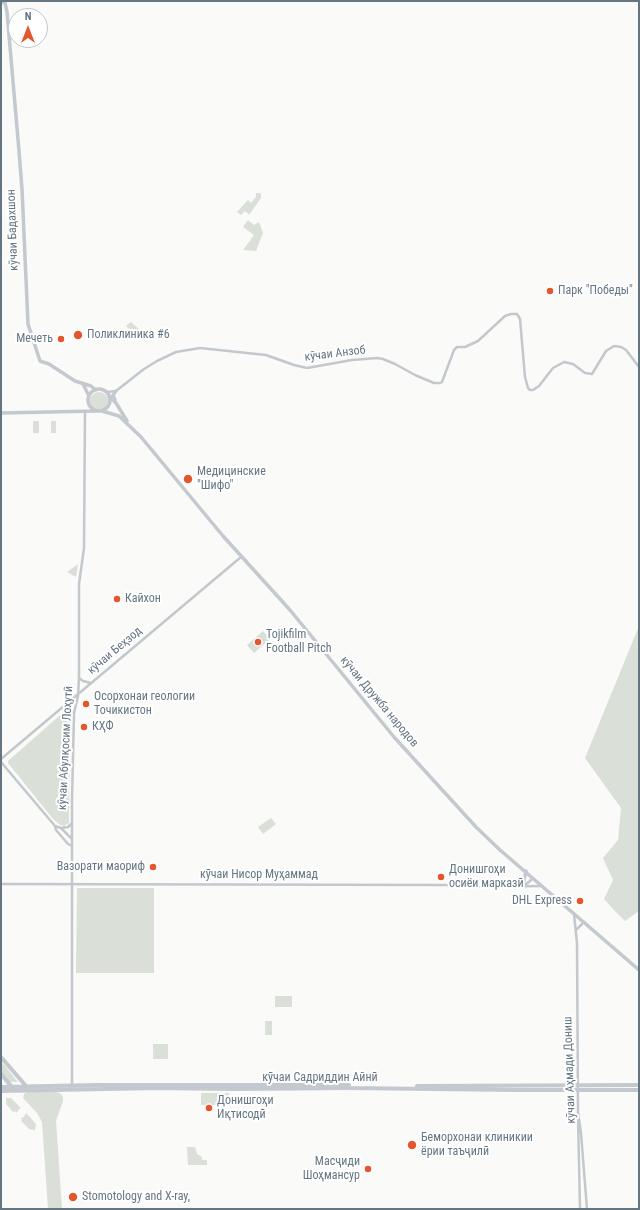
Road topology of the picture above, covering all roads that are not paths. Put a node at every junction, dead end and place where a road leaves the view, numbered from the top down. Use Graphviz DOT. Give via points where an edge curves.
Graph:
graph roads {
  1 [pos="3,2"];
  2 [pos="639,367"];
  3 [pos="82,384"];
  4 [pos="96,390"];
  5 [pos="116,391"];
  6 [pos="107,392"];
  7 [pos="88,396"];
  8 [pos="109,396"];
  9 [pos="88,402"];
  10 [pos="116,404"];
  11 [pos="85,411"];
  12 [pos="96,411"];
  13 [pos="102,411"];
  14 [pos="1,413"];
  15 [pos="128,424"];
  16 [pos="241,557"];
  17 [pos="78,678"];
  18 [pos="91,683"];
  19 [pos="78,696"];
  20 [pos="62,708"];
  21 [pos="74,713"];
  22 [pos="1,759"];
  23 [pos="1,762"];
  24 [pos="72,823"];
  25 [pos="54,826"];
  26 [pos="61,828"];
  27 [pos="72,840"];
  28 [pos="72,846"];
  29 [pos="526,871"];
  30 [pos="534,878"];
  31 [pos="1,884"];
  32 [pos="72,884"];
  33 [pos="523,885"];
  34 [pos="543,886"];
  35 [pos="517,887"];
  36 [pos="574,914"];
  37 [pos="584,922"];
  38 [pos="577,930"];
  39 [pos="639,970"];
  40 [pos="1,1058"];
  41 [pos="1,1074"];
  42 [pos="577,1085"];
  43 [pos="639,1085"];
  44 [pos="26,1086"];
  45 [pos="1,1087"];
  46 [pos="72,1087"];
  47 [pos="97,1087"];
  48 [pos="13,1088"];
  49 [pos="1,1090"];
  50 [pos="577,1090"];
  51 [pos="639,1090"];
  52 [pos="578,1113"];
  53 [pos="580,1209"];
  54 [pos="587,1209"];
  1 -- 3 [label="main road, кӯчаи Бадахшон" via="22,188 28,324 40,360"];
  2 -- 5 [label="street, кӯчаи Анзоб" via="626,350 614,346 606,351 592,374 564,362 553,368 539,386 530,390 525,377 520,319 517,314 511,314 505,316 478,341 457,347 442,382 437,383 377,358 307,368 259,353 200,348 176,352 157,361"];
  3 -- 4 [label="main road, кӯчаи Бадахшон"];
  3 -- 7 [label="main road"];
  4 -- 6 [label="main road" via="102,389"];
  4 -- 7 [label="main road"];
  5 -- 6 [label="street"];
  5 -- 10 [label="main road" via="113,395"];
  6 -- 8 [label="main road"];
  7 -- 9 [label="main road"];
  8 -- 10 [label="main road"];
  8 -- 13 [label="main road" via="109,405"];
  9 -- 11 [label="main road"];
  9 -- 12 [label="main road"];
  10 -- 15 [label="main road"];
  11 -- 12 [label="main road"];
  11 -- 14 [label="main road"];
  11 -- 17 [label="street, кӯчаи Абулқосим Лоҳутӣ" via="84,548 79,586"];
  12 -- 13 [label="main road"];
  13 -- 15 [label="main road" via="119,416"];
  15 -- 16 [label="main road, кӯчаи Дружба народов"];
  16 -- 18 [label="street, кӯчаи Беҳзод"];
  16 -- 29 [label="main road, кӯчаи Дружба народов" via="290,610 394,737 476,827"];
  17 -- 18 [label="street"];
  17 -- 19 [label="street, кӯчаи Абулқосим Лоҳутӣ"];
  18 -- 19 [label="street, кӯчаи Беҳзод"];
  19 -- 20 [label="street, кӯчаи Беҳзод"];
  19 -- 21 [label="street, кӯчаи Абулқосим Лоҳутӣ"];
  20 -- 21 [label="street" via="69,708"];
  20 -- 22 [label="street, кӯчаи Беҳзод"];
  21 -- 24 [label="street, кӯчаи Абулқосим Лоҳутӣ"];
  23 -- 25 [label="street"];
  24 -- 26 [label="street"];
  24 -- 27 [label="street, кӯчаи Абулқосим Лоҳутӣ"];
  25 -- 26 [label="street"];
  25 -- 28 [label="street"];
  26 -- 27 [label="street"];
  27 -- 28 [label="street, кӯчаи Абулқосим Лоҳутӣ"];
  28 -- 32 [label="street, кӯчаи Абулқосим Лоҳутӣ"];
  29 -- 30 [label="main road, кӯчаи Дружба народов"];
  29 -- 33 [label="main road"];
  30 -- 33 [label="street, кӯчаи Нисор Муҳаммад"];
  30 -- 34 [label="main road, кӯчаи Дружба народов"];
  31 -- 32 [label="street, кӯчаи Нисор Муҳаммад"];
  32 -- 35 [label="street, кӯчаи Нисор Муҳаммад" via="438,884"];
  32 -- 46 [label="street, кӯчаи Абулқосим Лоҳутӣ"];
  33 -- 35 [label="street, кӯчаи Нисор Муҳаммад"];
  34 -- 35 [label="street, кӯчаи Нисор Муҳаммад"];
  34 -- 36 [label="main road, кӯчаи Дружба народов"];
  36 -- 37 [label="main road, кӯчаи Дружба народов"];
  36 -- 38 [label="street, кӯчаи Аҳмади Дониш"];
  37 -- 38 [label="street"];
  37 -- 39 [label="main road, кӯчаи Дружба народов"];
  38 -- 42 [label="street, кӯчаи Аҳмади Дониш"];
  40 -- 44 [label="highway"];
  41 -- 48 [label="highway"];
  42 -- 43 [label="highway, кӯчаи Садриддин Айнӣ"];
  42 -- 47 [label="highway, кӯчаи Садриддин Айнӣ"];
  42 -- 50 [label="street, кӯчаи Аҳмади Дониш"];
  44 -- 46 [label="highway, кӯчаи Садриддин Айнӣ"];
  44 -- 48 [label="highway, кӯчаи Садриддин Айнӣ"];
  45 -- 48 [label="highway, кӯчаи Садриддин Айнӣ"];
  46 -- 47 [label="highway, кӯчаи Садриддин Айнӣ"];
  46 -- 48 [label="highway, кӯчаи Садриддин Айнӣ"];
  47 -- 50 [label="highway, кӯчаи Садриддин Айнӣ"];
  48 -- 49 [label="highway, кӯчаи Садриддин Айнӣ"];
  50 -- 51 [label="highway, кӯчаи Садриддин Айнӣ"];
  50 -- 52 [label="street, кӯчаи Аҳмади Дониш"];
  52 -- 53 [label="street"];
  52 -- 54 [label="street, кӯчаи Аҳмади Дониш"];
}
